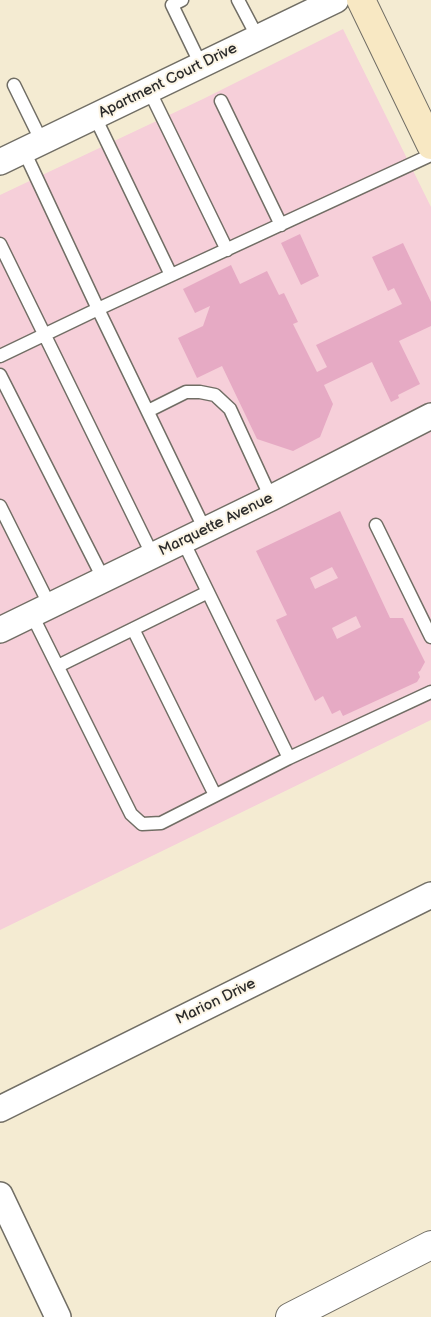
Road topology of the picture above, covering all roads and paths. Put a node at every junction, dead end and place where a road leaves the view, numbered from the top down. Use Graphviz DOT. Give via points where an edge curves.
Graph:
graph roads {
  1 [pos="182,0"];
  2 [pos="238,0"];
  3 [pos="336,0"];
  4 [pos="361,0"];
  5 [pos="258,38"];
  6 [pos="201,65"];
  7 [pos="14,86"];
  8 [pos="149,90"];
  9 [pos="221,101"];
  10 [pos="95,117"];
  11 [pos="431,144"];
  12 [pos="33,147"];
  13 [pos="431,155"];
  14 [pos="0,162"];
  15 [pos="281,225"];
  16 [pos="0,244"];
  17 [pos="227,250"];
  18 [pos="171,275"];
  19 [pos="98,309"];
  20 [pos="44,335"];
  21 [pos="0,356"];
  22 [pos="0,376"];
  23 [pos="148,411"];
  24 [pos="431,416"];
  25 [pos="271,498"];
  26 [pos="0,506"];
  27 [pos="376,525"];
  28 [pos="205,530"];
  29 [pos="183,541"];
  30 [pos="153,556"];
  31 [pos="104,580"];
  32 [pos="208,592"];
  33 [pos="41,610"];
  34 [pos="132,629"];
  35 [pos="0,630"];
  36 [pos="431,637"];
  37 [pos="58,666"];
  38 [pos="431,692"];
  39 [pos="289,758"];
  40 [pos="215,796"];
  41 [pos="431,895"];
  42 [pos="0,1109"];
  43 [pos="0,1195"];
  44 [pos="431,1246"];
  45 [pos="58,1317"];
  46 [pos="290,1317"];
  1 -- 6 [label="lane" via="172,5"];
  2 -- 5 [label="lane"];
  3 -- 5 [label="street, Apartment Court Drive"];
  4 -- 11 [label="main road"];
  5 -- 6 [label="street, Apartment Court Drive"];
  6 -- 8 [label="street, Apartment Court Drive"];
  7 -- 12 [label="lane"];
  8 -- 10 [label="street, Apartment Court Drive"];
  8 -- 17 [label="lane"];
  9 -- 15 [label="lane"];
  10 -- 12 [label="street, Apartment Court Drive"];
  10 -- 18 [label="lane"];
  12 -- 14 [label="street, Apartment Court Drive"];
  12 -- 19 [label="lane"];
  13 -- 15 [label="lane"];
  15 -- 17 [label="lane"];
  16 -- 20 [label="lane"];
  17 -- 18 [label="lane"];
  18 -- 19 [label="lane"];
  19 -- 20 [label="lane"];
  19 -- 23 [label="lane"];
  20 -- 21 [label="lane"];
  20 -- 30 [label="lane"];
  22 -- 31 [label="lane"];
  23 -- 25 [label="lane" via="186,392 215,395 230,409"];
  23 -- 28 [label="lane"];
  24 -- 25 [label="street, Marquette Avenue"];
  25 -- 28 [label="street, Marquette Avenue"];
  26 -- 33 [label="lane"];
  27 -- 36 [label="lane"];
  28 -- 29 [label="street, Marquette Avenue"];
  29 -- 30 [label="street, Marquette Avenue"];
  29 -- 32 [label="lane"];
  30 -- 31 [label="street, Marquette Avenue"];
  31 -- 33 [label="street, Marquette Avenue"];
  32 -- 34 [label="lane"];
  32 -- 39 [label="lane"];
  33 -- 35 [label="street, Marquette Avenue"];
  33 -- 37 [label="lane"];
  34 -- 37 [label="lane"];
  34 -- 40 [label="lane"];
  37 -- 40 [label="lane" via="131,814 142,824 161,823"];
  38 -- 39 [label="lane"];
  39 -- 40 [label="lane"];
  41 -- 42 [label="street, Marion Drive"];
  43 -- 45 [label="street"];
  44 -- 46 [label="street"];
}
